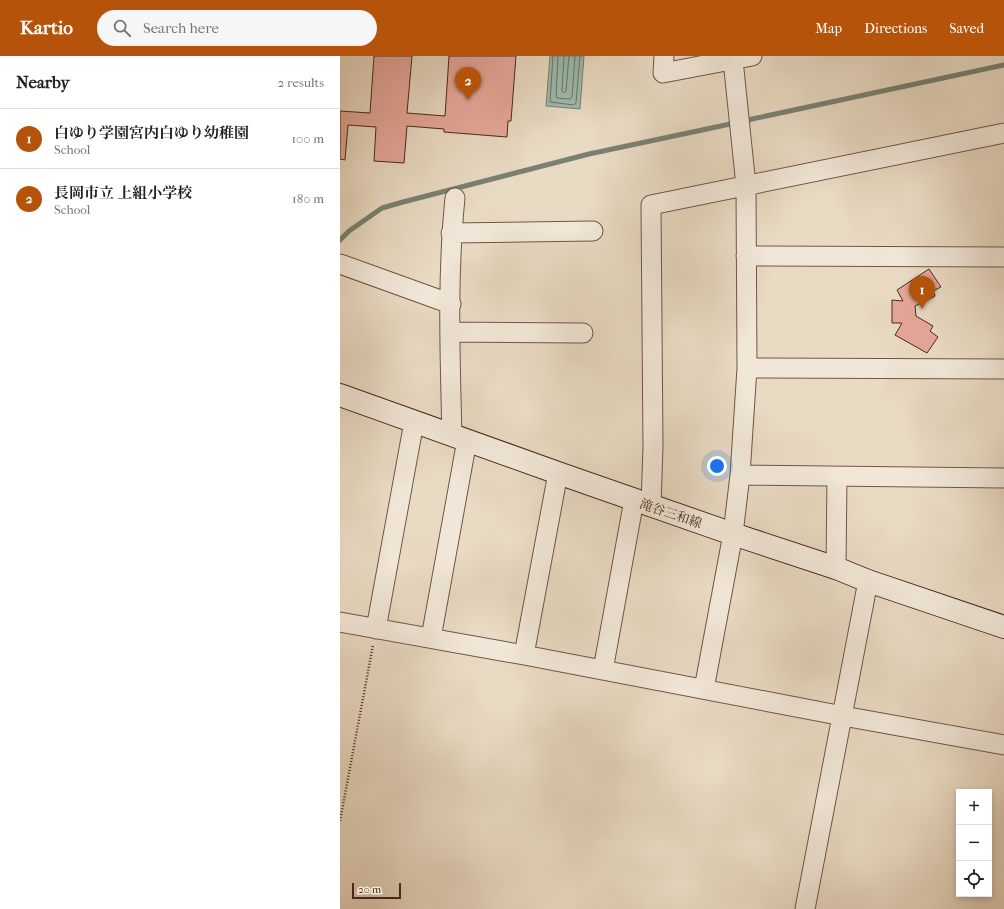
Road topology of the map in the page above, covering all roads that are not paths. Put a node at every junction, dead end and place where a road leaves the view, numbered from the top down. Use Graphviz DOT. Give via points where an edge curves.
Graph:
graph roads {
  1 [pos="664,56"];
  2 [pos="752,56"];
  3 [pos="733,60"];
  4 [pos="1004,133"];
  5 [pos="746,186"];
  6 [pos="455,198"];
  7 [pos="593,231"];
  8 [pos="451,233"];
  9 [pos="746,256"];
  10 [pos="1004,257"];
  11 [pos="340,264"];
  12 [pos="451,304"];
  13 [pos="450,332"];
  14 [pos="583,333"];
  15 [pos="747,368"];
  16 [pos="1004,369"];
  17 [pos="340,395"];
  18 [pos="414,422"];
  19 [pos="459,438"];
  20 [pos="558,473"];
  21 [pos="740,475"];
  22 [pos="837,477"];
  23 [pos="1004,478"];
  24 [pos="642,502"];
  25 [pos="733,534"];
  26 [pos="836,568"];
  27 [pos="868,581"];
  28 [pos="340,622"];
  29 [pos="1004,627"];
  30 [pos="376,629"];
  31 [pos="431,638"];
  32 [pos="524,655"];
  33 [pos="603,670"];
  34 [pos="704,689"];
  35 [pos="843,716"];
  36 [pos="1004,745"];
  37 [pos="805,909"];
  1 -- 3 [label="street" via="663,73"];
  2 -- 3 [label="street"];
  3 -- 5 [label="street"];
  4 -- 5 [label="street"];
  5 -- 9 [label="street"];
  5 -- 24 [label="street" via="651,205 653,447"];
  6 -- 8 [label="street"];
  7 -- 8 [label="street"];
  8 -- 12 [label="street"];
  9 -- 10 [label="street"];
  9 -- 15 [label="street"];
  11 -- 12 [label="street"];
  12 -- 13 [label="street"];
  13 -- 14 [label="street"];
  13 -- 19 [label="street"];
  15 -- 16 [label="street"];
  15 -- 21 [label="street"];
  17 -- 18 [label="main road, 滝谷三和線"];
  18 -- 19 [label="main road, 滝谷三和線"];
  18 -- 30 [label="street"];
  19 -- 20 [label="main road, 滝谷三和線"];
  19 -- 31 [label="street"];
  20 -- 24 [label="main road, 滝谷三和線"];
  20 -- 32 [label="street"];
  21 -- 22 [label="street"];
  21 -- 25 [label="street"];
  22 -- 23 [label="street"];
  22 -- 26 [label="street"];
  24 -- 25 [label="main road, 滝谷三和線"];
  24 -- 33 [label="street"];
  25 -- 26 [label="main road, 滝谷三和線"];
  25 -- 34 [label="street"];
  26 -- 27 [label="main road, 滝谷三和線"];
  27 -- 29 [label="main road, 滝谷三和線"];
  27 -- 35 [label="street"];
  28 -- 30 [label="street"];
  30 -- 31 [label="street"];
  31 -- 32 [label="street"];
  32 -- 33 [label="street"];
  33 -- 34 [label="street"];
  34 -- 35 [label="street"];
  35 -- 36 [label="street"];
  35 -- 37 [label="street"];
}
